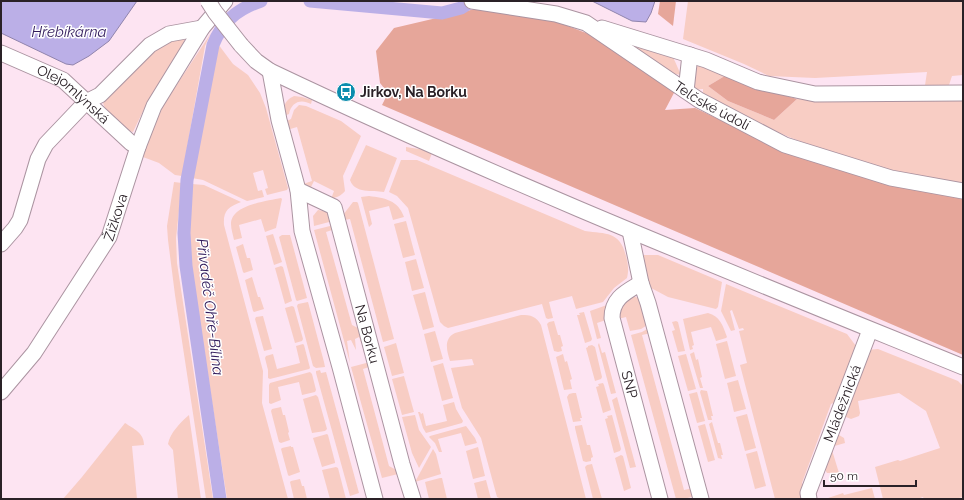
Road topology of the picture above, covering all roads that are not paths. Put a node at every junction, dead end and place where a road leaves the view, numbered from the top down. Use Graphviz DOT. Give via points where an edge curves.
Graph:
graph roads {
  1 [pos="208,1"];
  2 [pos="225,1"];
  3 [pos="477,2"];
  4 [pos="586,23"];
  5 [pos="202,28"];
  6 [pos="1,53"];
  7 [pos="690,55"];
  8 [pos="270,71"];
  9 [pos="686,91"];
  10 [pos="963,93"];
  11 [pos="86,102"];
  12 [pos="138,147"];
  13 [pos="298,190"];
  14 [pos="963,191"];
  15 [pos="630,231"];
  16 [pos="1,244"];
  17 [pos="641,283"];
  18 [pos="870,330"];
  19 [pos="963,367"];
  20 [pos="1,392"];
  21 [pos="375,499"];
  22 [pos="413,499"];
  23 [pos="660,499"];
  24 [pos="701,499"];
  25 [pos="809,499"];
  1 -- 8 [label="street, bridge" via="241,45"];
  2 -- 5 [label="street, Žižkova"];
  3 -- 4 [label="street, Telčské údolí" via="556,14"];
  4 -- 7 [label="street"];
  4 -- 9 [label="street, Telčské údolí"];
  5 -- 11 [label="street" via="169,34 150,45 100,95"];
  5 -- 12 [label="street, Žižkova" via="154,106"];
  6 -- 11 [label="street, Olejomlýnská" via="64,80"];
  7 -- 9 [label="street"];
  7 -- 10 [label="street" via="758,82 815,94"];
  8 -- 13 [label="street" via="278,120"];
  8 -- 15 [label="street" via="413,138"];
  9 -- 14 [label="street, Telčské údolí" via="703,103 785,145 891,178"];
  11 -- 12 [label="street, Olejomlýnská"];
  11 -- 16 [label="street" via="46,144 38,159 20,220"];
  12 -- 20 [label="street, Žižkova" via="109,237 34,353"];
  13 -- 21 [label="street" via="302,231"];
  13 -- 22 [label="street, Na Borku" via="334,207"];
  15 -- 17 [label="street"];
  15 -- 18 [label="street"];
  17 -- 23 [label="street, SNP" via="617,299 612,310 612,318"];
  17 -- 24 [label="street"];
  18 -- 19 [label="street"];
  18 -- 25 [label="street, Mládežnická" via="808,493"];
}
